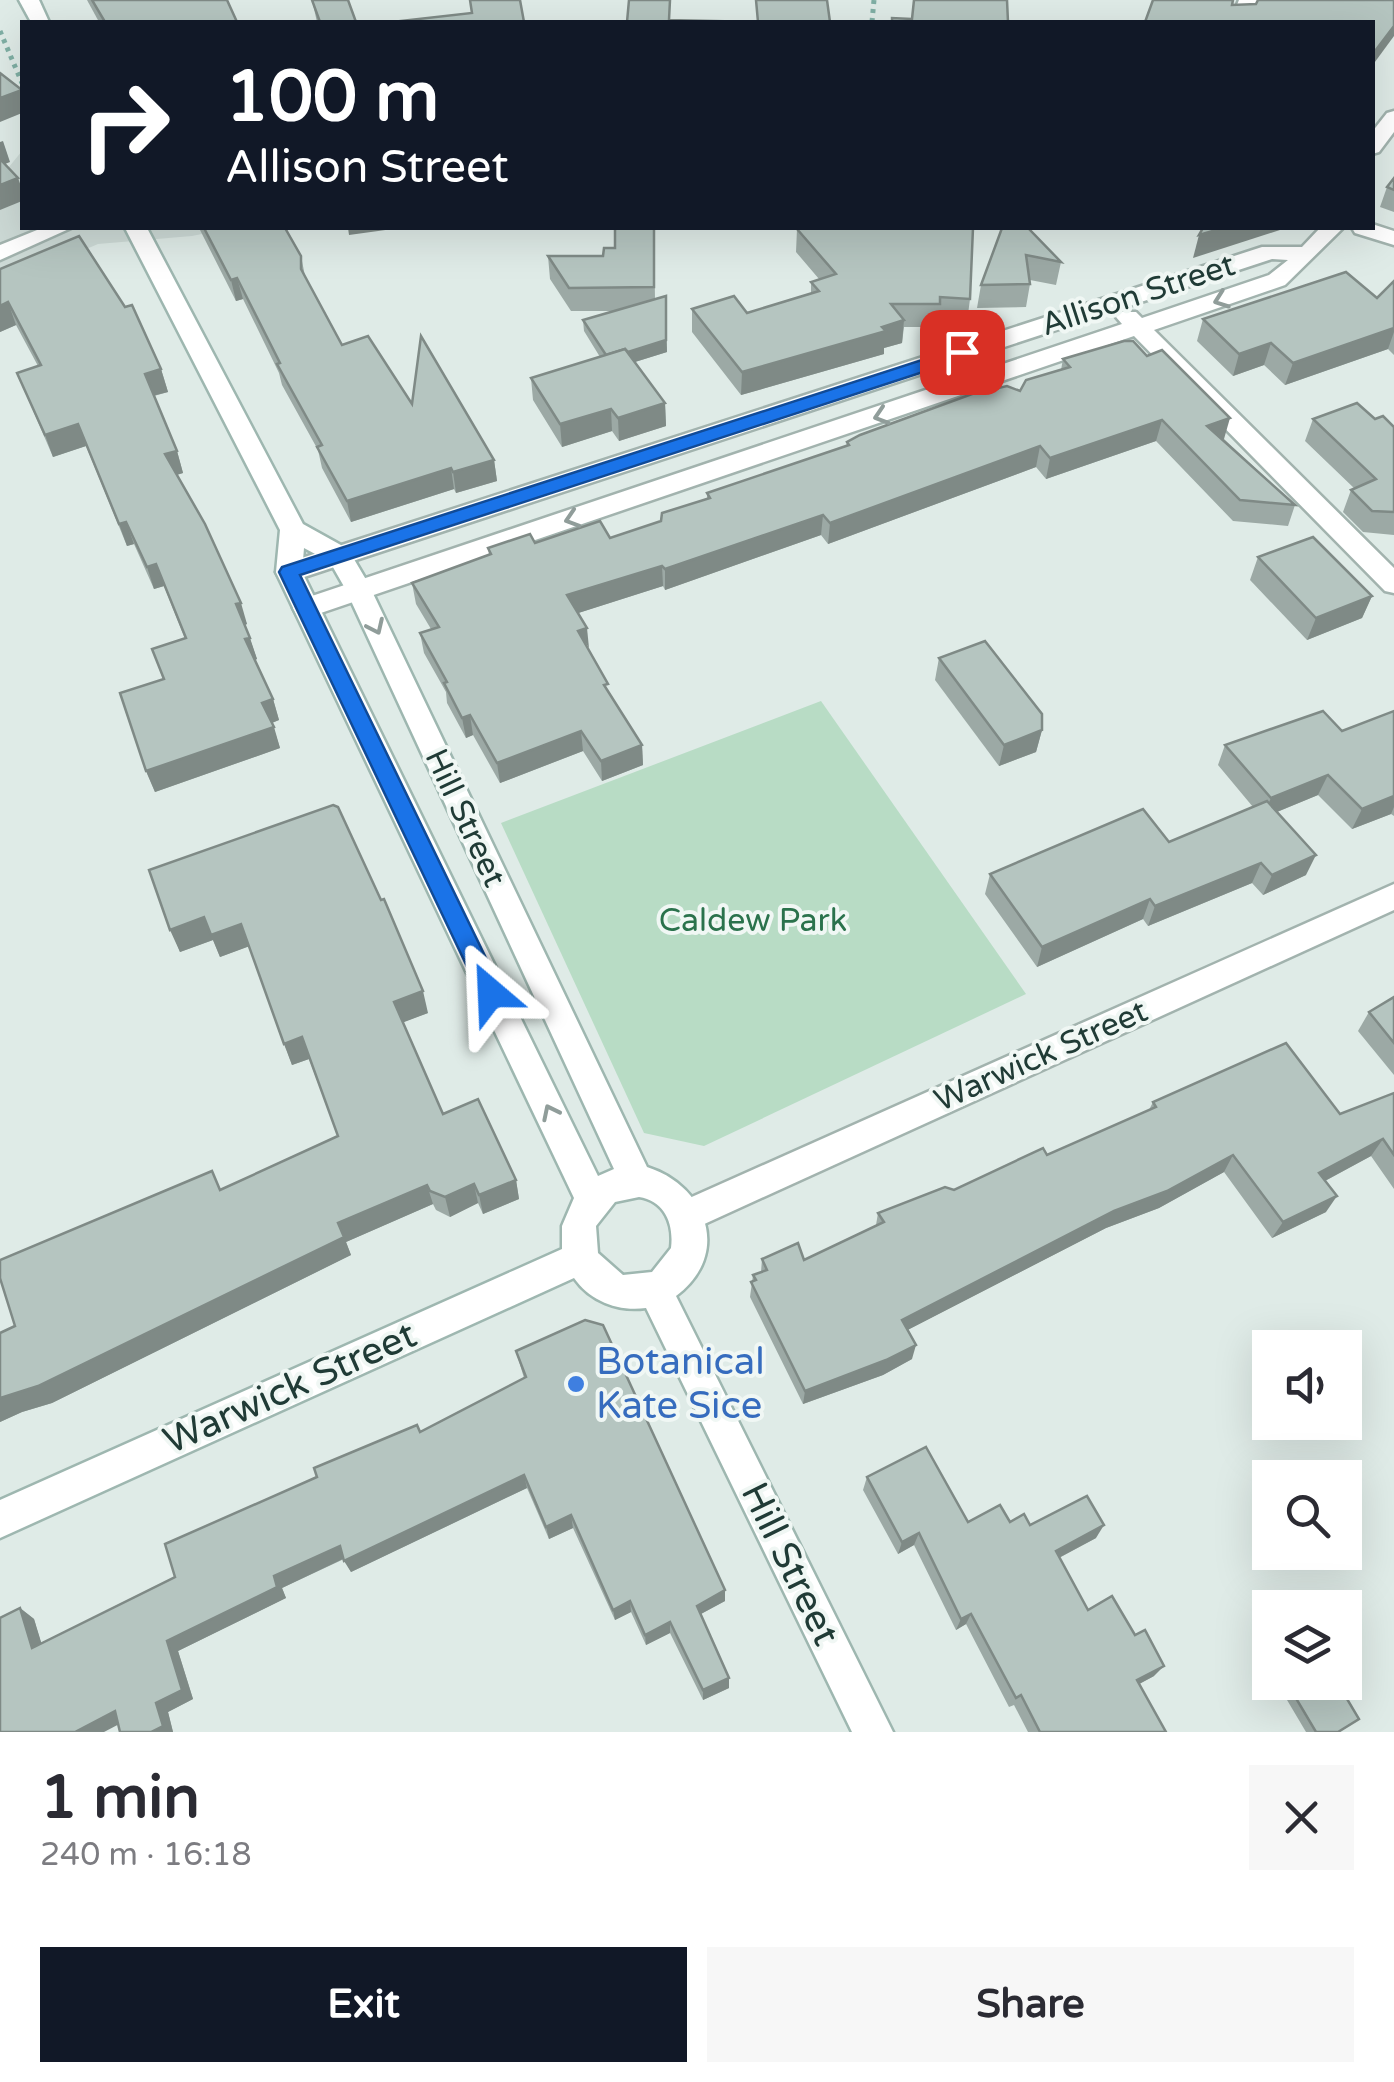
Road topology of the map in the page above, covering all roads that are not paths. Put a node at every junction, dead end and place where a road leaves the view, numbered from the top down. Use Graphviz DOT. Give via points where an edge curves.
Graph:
graph roads {
  1 [pos="1394,117"];
  2 [pos="1375,144"];
  3 [pos="55,230"];
  4 [pos="137,230"];
  5 [pos="1330,230"];
  6 [pos="1369,230"];
  7 [pos="1394,238"];
  8 [pos="0,254"];
  9 [pos="1304,254"];
  10 [pos="1113,302"];
  11 [pos="1139,329"];
  12 [pos="294,530"];
  13 [pos="338,556"];
  14 [pos="289,572"];
  15 [pos="1394,584"];
  16 [pos="358,590"];
  17 [pos="306,608"];
  18 [pos="1394,896"];
  19 [pos="637,1182"];
  20 [pos="592,1200"];
  21 [pos="688,1215"];
  22 [pos="580,1258"];
  23 [pos="654,1288"];
  24 [pos="0,1519"];
  25 [pos="873,1732"];
  1 -- 2 [label="street"];
  3 -- 8 [label="street"];
  4 -- 12 [label="street"];
  5 -- 9 [label="street, Allison Street"];
  6 -- 7 [label="street"];
  9 -- 10 [label="street, Allison Street" via="1270,252"];
  9 -- 11 [label="street, Allison Street, one-way" via="1277,280"];
  10 -- 11 [label="street"];
  10 -- 13 [label="street, Allison Street"];
  11 -- 15 [label="street"];
  11 -- 16 [label="street, Allison Street, one-way"];
  12 -- 13 [label="street, Hill Street"];
  12 -- 14 [label="street"];
  13 -- 14 [label="street, Allison Street"];
  13 -- 16 [label="street, Hill Street"];
  14 -- 17 [label="street, Hill Street"];
  16 -- 17 [label="street, Allison Street"];
  16 -- 19 [label="street, Hill Street, one-way"];
  20 -- 17 [label="street, Hill Street, one-way"];
  18 -- 21 [label="street, Warwick Street"];
  19 -- 20 [label="street"];
  19 -- 21 [label="street" via="668,1192"];
  20 -- 22 [label="street" via="577,1227"];
  21 -- 23 [label="street" via="688,1258"];
  22 -- 23 [label="street" via="618,1290"];
  22 -- 24 [label="street, Warwick Street"];
  23 -- 25 [label="street, Hill Street"];
}
